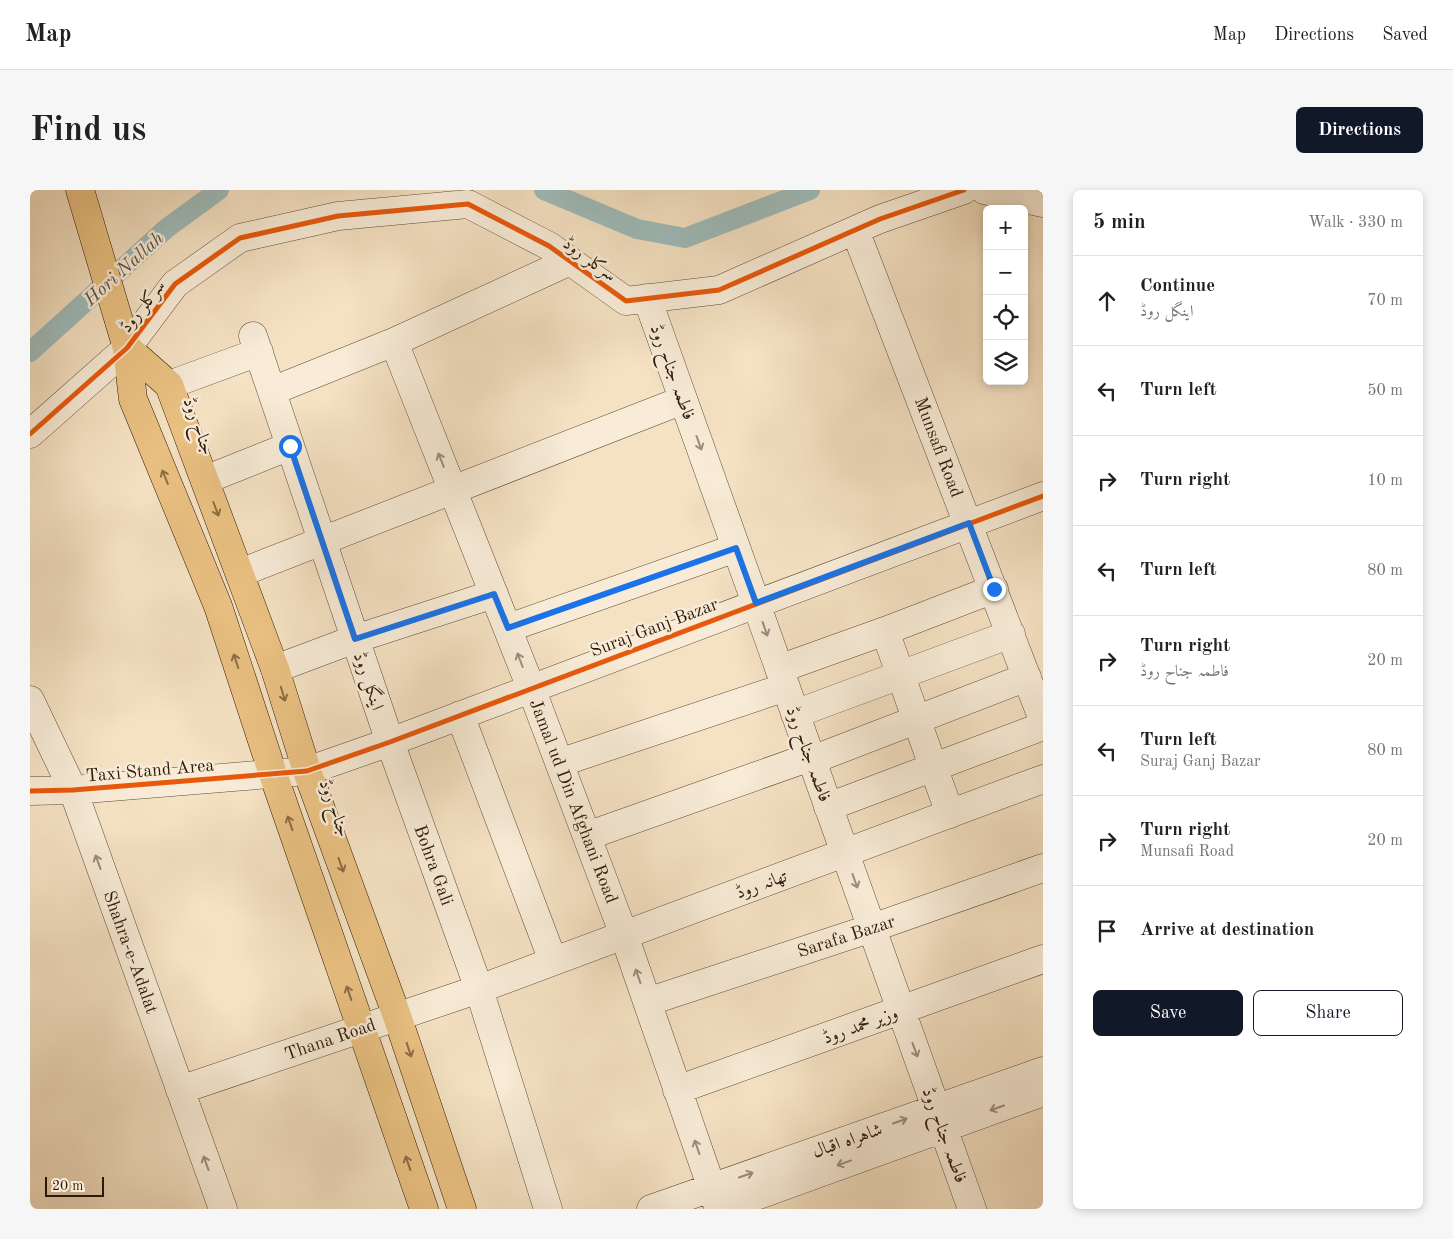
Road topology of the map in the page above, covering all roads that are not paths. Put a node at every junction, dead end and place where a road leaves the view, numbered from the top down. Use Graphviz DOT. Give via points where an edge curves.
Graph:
graph roads {
  1 [pos="80,190"];
  2 [pos="964,190"];
  3 [pos="984,190"];
  4 [pos="1043,203"];
  5 [pos="856,230"];
  6 [pos="570,261"];
  7 [pos="647,298"];
  8 [pos="394,342"];
  9 [pos="127,348"];
  10 [pos="169,384"];
  11 [pos="272,391"];
  12 [pos="683,400"];
  13 [pos="30,434"];
  14 [pos="290,446"];
  15 [pos="205,480"];
  16 [pos="453,490"];
  17 [pos="1043,496"];
  18 [pos="969,523"];
  19 [pos="322,541"];
  20 [pos="736,548"];
  21 [pos="240,573"];
  22 [pos="994,589"];
  23 [pos="494,594"];
  24 [pos="756,603"];
  25 [pos="508,628"];
  26 [pos="885,631"];
  27 [pos="1011,634"];
  28 [pos="355,639"];
  29 [pos="275,669"];
  30 [pos="901,674"];
  31 [pos="1027,677"];
  32 [pos="782,678"];
  33 [pos="531,688"];
  34 [pos="30,700"];
  35 [pos="795,714"];
  36 [pos="460,715"];
  37 [pos="916,720"];
  38 [pos="1043,720"];
  39 [pos="1043,726"];
  40 [pos="390,742"];
  41 [pos="811,759"];
  42 [pos="559,763"];
  43 [pos="933,768"];
  44 [pos="307,771"];
  45 [pos="273,774"];
  46 [pos="1043,780"];
  47 [pos="30,790"];
  48 [pos="72,790"];
  49 [pos="828,807"];
  50 [pos="950,814"];
  51 [pos="587,836"];
  52 [pos="845,853"];
  53 [pos="1043,868"];
  54 [pos="872,928"];
  55 [pos="624,935"];
  56 [pos="1043,959"];
  57 [pos="554,961"];
  58 [pos="479,988"];
  59 [pos="647,1002"];
  60 [pos="901,1010"];
  61 [pos="398,1016"];
  62 [pos="361,1029"];
  63 [pos="1043,1071"];
  64 [pos="180,1090"];
  65 [pos="677,1090"];
  66 [pos="1043,1092"];
  67 [pos="939,1118"];
  68 [pos="717,1202"];
  69 [pos="223,1209"];
  70 [pos="424,1209"];
  71 [pos="462,1209"];
  72 [pos="548,1209"];
  73 [pos="651,1209"];
  74 [pos="972,1209"];
  1 -- 9 [label="main road"];
  2 -- 5 [label="street, سرکلر روڈ"];
  3 -- 4 [label="street"];
  5 -- 7 [label="street, سرکلر روڈ" via="719,290"];
  5 -- 18 [label="street, Munsafi Road"];
  6 -- 7 [label="street, سرکلر روڈ" via="626,301"];
  6 -- 8 [label="street"];
  6 -- 9 [label="street, سرکلر روڈ" via="549,246 468,204 338,216 240,238 175,284"];
  7 -- 12 [label="street, فاطمہ جناح روڈ"];
  8 -- 11 [label="street"];
  16 -- 8 [label="street, Jamal ud Din Afghani Road, one-way"];
  9 -- 10 [label="main road, جناح روڈ"];
  9 -- 13 [label="street, سرکلر روڈ"];
  45 -- 9 [label="main road, one-way" via="218,606 133,399"];
  10 -- 11 [label="street, اینگل روڈ" via="256,344"];
  10 -- 15 [label="main road, جناح روڈ"];
  11 -- 14 [label="street, اینگل روڈ"];
  12 -- 16 [label="street"];
  12 -- 20 [label="street, فاطمہ جناح روڈ, one-way"];
  14 -- 15 [label="street"];
  14 -- 19 [label="street, اینگل روڈ"];
  15 -- 21 [label="main road, جناح روڈ, one-way"];
  16 -- 19 [label="street"];
  16 -- 23 [label="street, Jamal ud Din Afghani Road"];
  17 -- 18 [label="street, Suraj Ganj Bazar"];
  18 -- 22 [label="street, Munsafi Road"];
  18 -- 24 [label="street, Suraj Ganj Bazar"];
  19 -- 21 [label="street"];
  19 -- 28 [label="street, اینگل روڈ"];
  20 -- 24 [label="street, فاطمہ جناح روڈ"];
  20 -- 25 [label="street"];
  21 -- 29 [label="main road, جناح روڈ"];
  22 -- 26 [label="street"];
  22 -- 27 [label="street, Munsafi Road"];
  23 -- 25 [label="street, Jamal ud Din Afghani Road"];
  23 -- 28 [label="street"];
  24 -- 32 [label="street, فاطمہ جناح روڈ, one-way"];
  24 -- 33 [label="street, Suraj Ganj Bazar"];
  33 -- 25 [label="street, Jamal ud Din Afghani Road, one-way"];
  26 -- 30 [label="street"];
  26 -- 32 [label="street"];
  27 -- 30 [label="street"];
  27 -- 31 [label="street, Munsafi Road"];
  28 -- 29 [label="street"];
  28 -- 40 [label="street, اینگل روڈ"];
  29 -- 44 [label="main road, جناح روڈ, one-way"];
  30 -- 35 [label="street"];
  30 -- 37 [label="street"];
  31 -- 37 [label="street"];
  31 -- 38 [label="street, Munsafi Road"];
  32 -- 35 [label="street, فاطمہ جناح روڈ"];
  32 -- 42 [label="street"];
  33 -- 36 [label="street, Suraj Ganj Bazar"];
  33 -- 42 [label="street, Jamal ud Din Afghani Road"];
  34 -- 48 [label="street, Shahra-e-Adalat"];
  35 -- 41 [label="street, فاطمہ جناح روڈ"];
  36 -- 40 [label="street, Suraj Ganj Bazar"];
  36 -- 57 [label="street"];
  37 -- 41 [label="street"];
  37 -- 43 [label="street"];
  39 -- 43 [label="street"];
  40 -- 44 [label="street, Suraj Ganj Bazar"];
  40 -- 58 [label="street, Bohra Gali"];
  41 -- 49 [label="street, فاطمہ جناح روڈ"];
  41 -- 51 [label="street"];
  42 -- 51 [label="street, Jamal ud Din Afghani Road"];
  43 -- 49 [label="street"];
  43 -- 50 [label="street"];
  44 -- 45 [label="street, Suraj Ganj Bazar"];
  44 -- 61 [label="main road, جناح روڈ, one-way"];
  45 -- 48 [label="street, Taxi Stand Area"];
  62 -- 45 [label="main road, one-way"];
  46 -- 50 [label="street, تھانہ روڈ"];
  47 -- 48 [label="street, Taxi Stand Area"];
  64 -- 48 [label="street, Shahra-e-Adalat, one-way"];
  49 -- 52 [label="street, فاطمہ جناح روڈ"];
  50 -- 52 [label="street, تھانہ روڈ"];
  51 -- 55 [label="street, Jamal ud Din Afghani Road"];
  52 -- 54 [label="street, فاطمہ جناح روڈ, one-way"];
  52 -- 55 [label="street, تھانہ روڈ"];
  53 -- 54 [label="street, Sarafa Bazar"];
  54 -- 59 [label="street, Sarafa Bazar"];
  54 -- 60 [label="street, فاطمہ جناح روڈ"];
  55 -- 57 [label="street, تھانہ روڈ"];
  59 -- 55 [label="street, Jamal ud Din Afghani Road, one-way"];
  56 -- 60 [label="street, وزیر محمد روڈ"];
  57 -- 58 [label="street, تھانہ روڈ"];
  58 -- 61 [label="street, Thana Road"];
  58 -- 72 [label="street, Bohra Gali"];
  59 -- 65 [label="street, Jamal ud Din Afghani Road"];
  60 -- 65 [label="street, وزیر محمد روڈ"];
  60 -- 67 [label="street, فاطمہ جناح روڈ, one-way"];
  61 -- 62 [label="street, Thana Road"];
  61 -- 71 [label="main road, جناح روڈ, one-way"];
  62 -- 64 [label="street, Thana Road"];
  70 -- 62 [label="main road, one-way"];
  63 -- 67 [label="street, شاہراہ اقبال"];
  69 -- 64 [label="street, Shahra-e-Adalat, one-way"];
  68 -- 65 [label="street, Jamal ud Din Afghani Road, one-way"];
  66 -- 67 [label="street, شاہراہ اقبال, one-way"];
  67 -- 68 [label="street, شاہراہ اقبال"];
  67 -- 74 [label="street, فاطمہ جناح روڈ"];
  68 -- 73 [label="street, شاہراہ اقبال"];
}
